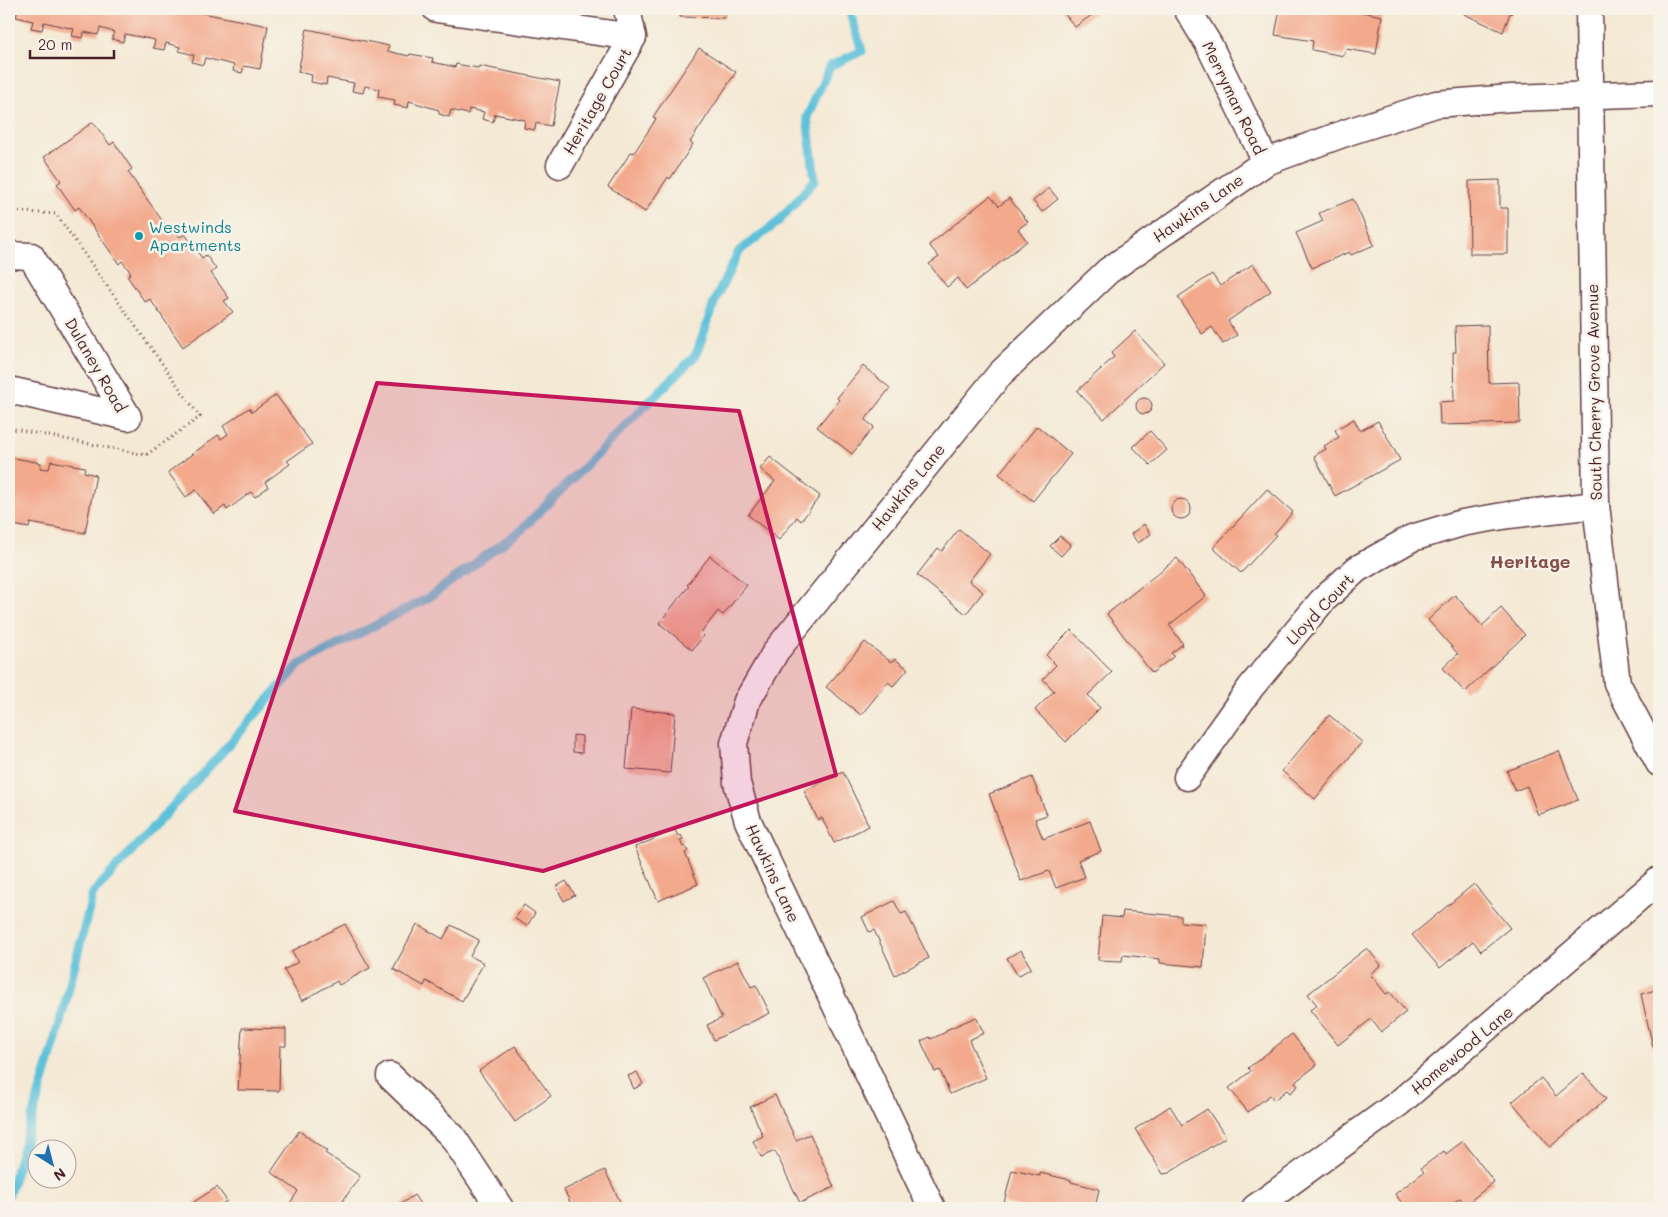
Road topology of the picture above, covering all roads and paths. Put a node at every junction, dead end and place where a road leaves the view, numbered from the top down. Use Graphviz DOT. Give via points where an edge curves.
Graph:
graph roads {
  1 [pos="436,9"];
  2 [pos="627,9"];
  3 [pos="1187,9"];
  4 [pos="1589,9"];
  5 [pos="633,37"];
  6 [pos="1659,93"];
  7 [pos="1590,97"];
  8 [pos="1266,162"];
  9 [pos="560,165"];
  10 [pos="9,255"];
  11 [pos="9,390"];
  12 [pos="1596,505"];
  13 [pos="1659,763"];
  14 [pos="1187,777"];
  15 [pos="1659,880"];
  16 [pos="390,1076"];
  17 [pos="500,1208"];
  18 [pos="932,1208"];
  19 [pos="1255,1208"];
  1 -- 5 [label="street, Heritage Court"];
  2 -- 5 [label="street, Heritage Court"];
  3 -- 8 [label="street, Merryman Road" via="1209,45"];
  4 -- 7 [label="street, South Cherry Grove Avenue"];
  5 -- 9 [label="street, Heritage Court"];
  6 -- 7 [label="street, Hawkins Lane"];
  7 -- 8 [label="street, Hawkins Lane" via="1511,98 1436,104"];
  7 -- 12 [label="street, South Cherry Grove Avenue"];
  8 -- 18 [label="street, Hawkins Lane" via="1108,271 1000,374 776,650 747,701 734,743 737,783 748,821"];
  10 -- 11 [label="street, Dulaney Road" via="31,256 128,417"];
  12 -- 13 [label="street, South Cherry Grove Avenue" via="1617,683"];
  12 -- 14 [label="street, Lloyd Court" via="1462,523 1412,538 1357,569 1322,602 1251,687"];
  15 -- 19 [label="street, Homewood Lane" via="1399,1103"];
  16 -- 17 [label="street" via="452,1136"];
}
